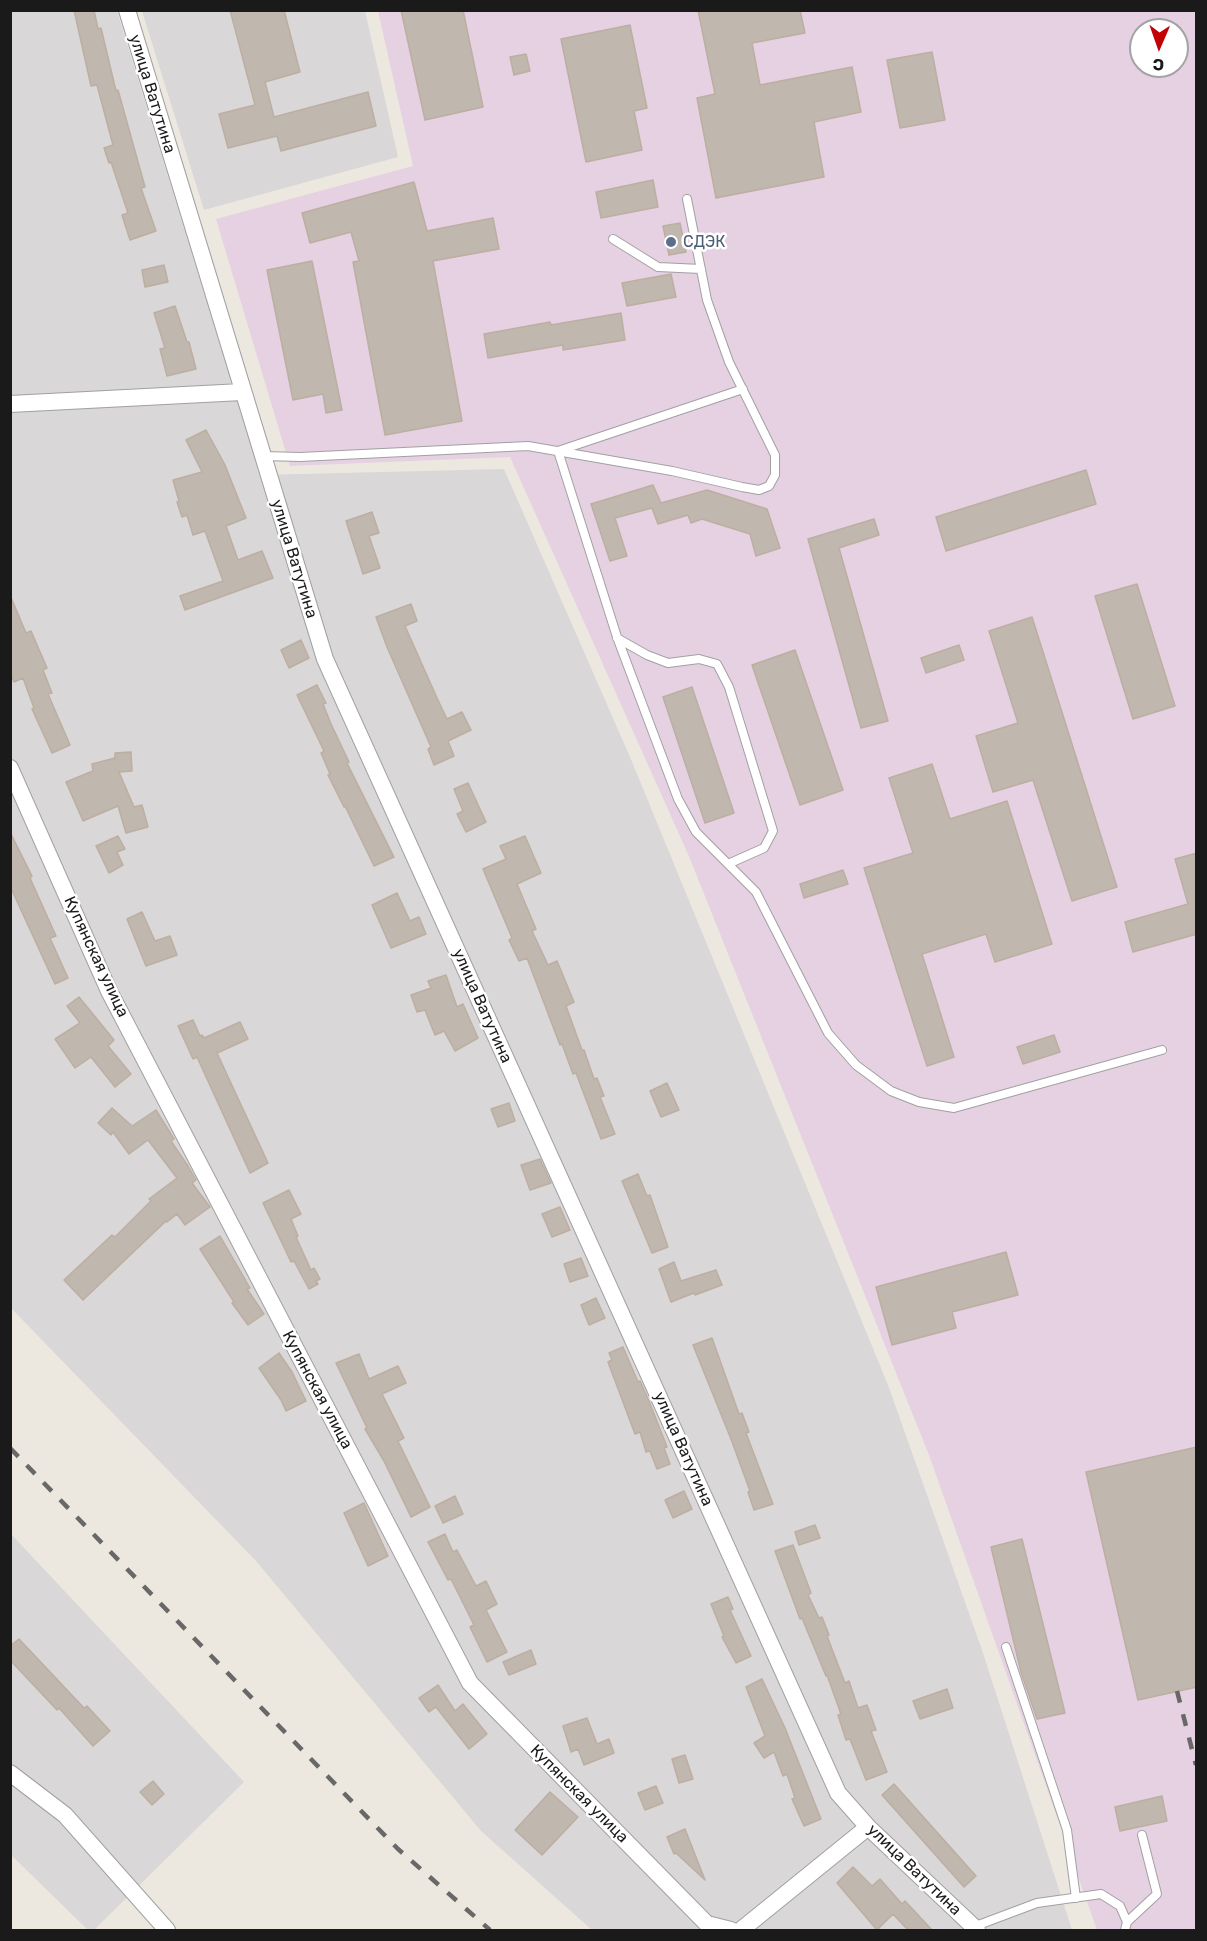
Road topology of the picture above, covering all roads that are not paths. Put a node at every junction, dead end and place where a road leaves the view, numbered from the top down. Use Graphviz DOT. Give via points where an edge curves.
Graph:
graph roads {
  1 [pos="127,10"];
  2 [pos="687,199"];
  3 [pos="613,239"];
  4 [pos="701,269"];
  5 [pos="742,389"];
  6 [pos="242,392"];
  7 [pos="10,404"];
  8 [pos="558,451"];
  9 [pos="262,456"];
  10 [pos="617,638"];
  11 [pos="10,768"];
  12 [pos="728,864"];
  13 [pos="1162,1050"];
  14 [pos="1006,1647"];
  15 [pos="10,1773"];
  16 [pos="868,1827"];
  17 [pos="1142,1835"];
  18 [pos="1076,1898"];
  19 [pos="1126,1926"];
  20 [pos="975,1929"];
  21 [pos="167,1930"];
  22 [pos="731,1930"];
  23 [pos="741,1930"];
  1 -- 6 [label="street, улица Ватутина"];
  2 -- 4 [label="lane"];
  3 -- 4 [label="lane" via="658,267"];
  4 -- 5 [label="lane" via="707,300"];
  5 -- 8 [label="lane"];
  5 -- 8 [label="lane" via="775,455 775,475 769,486 759,490"];
  6 -- 7 [label="street"];
  6 -- 9 [label="street, улица Ватутина"];
  8 -- 9 [label="lane" via="528,446"];
  8 -- 10 [label="lane"];
  9 -- 16 [label="street, улица Ватутина" via="324,659 838,1792"];
  10 -- 12 [label="lane" via="678,799 696,831"];
  10 -- 12 [label="lane" via="668,663 699,659 717,664 729,687 773,831 764,848"];
  11 -- 22 [label="street, Купянская улица" via="110,992 470,1683 707,1924"];
  12 -- 13 [label="lane" via="756,892 828,1033 856,1065 891,1091 919,1102 954,1108"];
  14 -- 18 [label="lane" via="1067,1830"];
  15 -- 21 [label="street" via="65,1815"];
  16 -- 20 [label="street, улица Ватутина"];
  16 -- 23 [label="street"];
  17 -- 19 [label="lane" via="1157,1894"];
  18 -- 19 [label="lane" via="1101,1894 1120,1906"];
  18 -- 20 [label="lane" via="1037,1903"];
}
